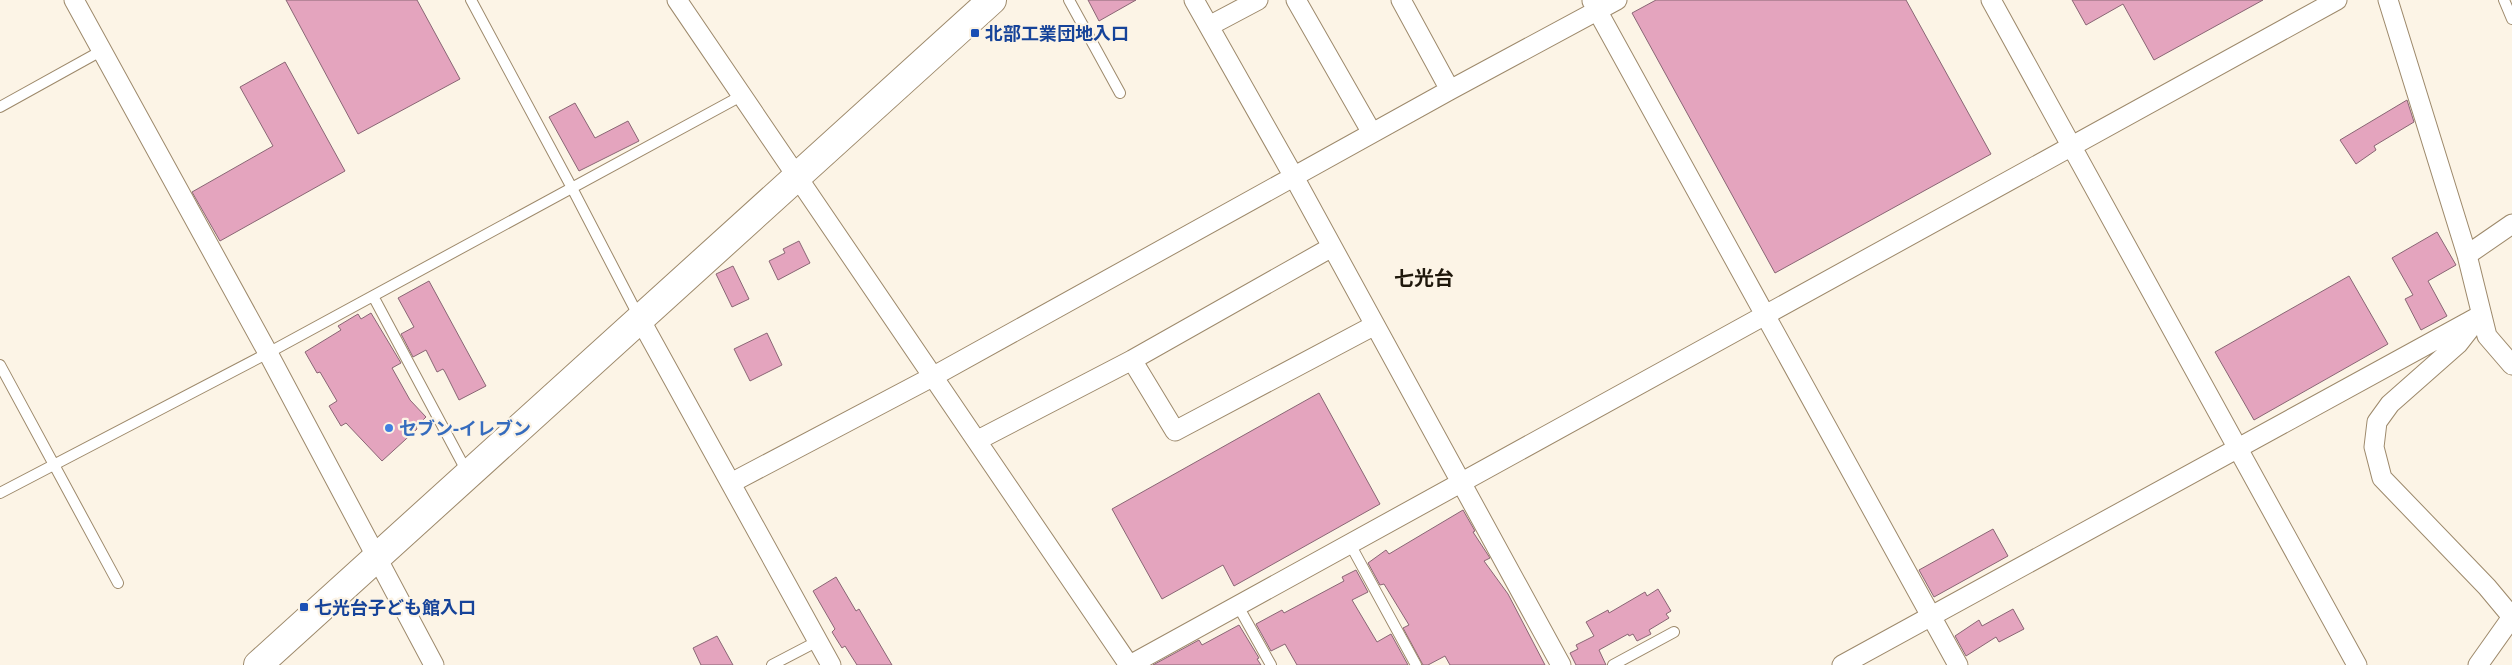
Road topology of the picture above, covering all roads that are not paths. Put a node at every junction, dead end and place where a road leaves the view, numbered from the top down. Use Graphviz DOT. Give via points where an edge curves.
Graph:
graph roads {
  1 [pos="74,0"];
  2 [pos="471,0"];
  3 [pos="677,0"];
  4 [pos="992,0"];
  5 [pos="1069,0"];
  6 [pos="1194,0"];
  7 [pos="1258,0"];
  8 [pos="1296,0"];
  9 [pos="1400,0"];
  10 [pos="1617,0"];
  11 [pos="1991,0"];
  12 [pos="2337,0"];
  13 [pos="2388,0"];
  14 [pos="2504,0"];
  15 [pos="1594,5"];
  16 [pos="2512,19"];
  17 [pos="1209,26"];
  18 [pos="102,52"];
  19 [pos="1450,90"];
  20 [pos="1120,93"];
  21 [pos="741,96"];
  22 [pos="0,107"];
  23 [pos="1372,133"];
  24 [pos="2073,147"];
  25 [pos="1294,176"];
  26 [pos="797,178"];
  27 [pos="572,188"];
  28 [pos="2512,224"];
  29 [pos="1332,247"];
  30 [pos="2467,255"];
  31 [pos="373,296"];
  32 [pos="1764,314"];
  33 [pos="2481,315"];
  34 [pos="640,319"];
  35 [pos="1375,325"];
  36 [pos="268,353"];
  37 [pos="1132,360"];
  38 [pos="0,365"];
  39 [pos="2512,365"];
  40 [pos="934,376"];
  41 [pos="978,440"];
  42 [pos="2236,447"];
  43 [pos="54,465"];
  44 [pos="468,476"];
  45 [pos="730,483"];
  46 [pos="1460,483"];
  47 [pos="0,493"];
  48 [pos="1350,544"];
  49 [pos="376,558"];
  50 [pos="118,583"];
  51 [pos="1238,606"];
  52 [pos="1930,616"];
  53 [pos="2512,617"];
  54 [pos="1674,632"];
  55 [pos="818,641"];
  56 [pos="258,665"];
  57 [pos="434,665"];
  58 [pos="772,665"];
  59 [pos="831,665"];
  60 [pos="1130,665"];
  61 [pos="1272,665"];
  62 [pos="1416,665"];
  63 [pos="1561,665"];
  64 [pos="1613,665"];
  65 [pos="1842,665"];
  66 [pos="1958,665"];
  67 [pos="2357,665"];
  68 [pos="2478,665"];
  1 -- 18 [label="street"];
  2 -- 27 [label="lane"];
  3 -- 21 [label="street"];
  4 -- 26 [label="street"];
  5 -- 20 [label="lane"];
  6 -- 17 [label="street"];
  7 -- 17 [label="street"];
  8 -- 23 [label="street"];
  9 -- 19 [label="street"];
  10 -- 15 [label="street"];
  11 -- 24 [label="street"];
  12 -- 24 [label="street"];
  13 -- 30 [label="street"];
  14 -- 16 [label="lane"];
  15 -- 19 [label="street"];
  15 -- 32 [label="street"];
  17 -- 25 [label="street"];
  18 -- 22 [label="lane"];
  18 -- 36 [label="street"];
  19 -- 23 [label="street"];
  21 -- 26 [label="street"];
  21 -- 27 [label="lane"];
  23 -- 25 [label="street"];
  24 -- 32 [label="street"];
  24 -- 42 [label="street"];
  25 -- 29 [label="street"];
  25 -- 40 [label="street"];
  26 -- 34 [label="street"];
  26 -- 40 [label="street"];
  27 -- 31 [label="lane"];
  27 -- 34 [label="lane"];
  28 -- 30 [label="street"];
  29 -- 35 [label="street"];
  29 -- 37 [label="street"];
  30 -- 33 [label="street"];
  31 -- 36 [label="lane"];
  31 -- 44 [label="lane"];
  32 -- 46 [label="street"];
  32 -- 52 [label="street"];
  33 -- 39 [label="street" via="2487,336"];
  33 -- 42 [label="street"];
  33 -- 53 [label="street" via="2458,344 2390,404 2377,422 2374,447 2382,478"];
  34 -- 44 [label="street"];
  34 -- 45 [label="street"];
  35 -- 37 [label="street" via="1175,431"];
  35 -- 46 [label="street"];
  36 -- 43 [label="lane"];
  36 -- 49 [label="street"];
  37 -- 41 [label="street"];
  38 -- 43 [label="lane"];
  40 -- 41 [label="street"];
  40 -- 45 [label="street"];
  41 -- 60 [label="street"];
  42 -- 52 [label="street"];
  42 -- 67 [label="street"];
  43 -- 47 [label="lane"];
  43 -- 50 [label="lane"];
  44 -- 49 [label="street"];
  45 -- 55 [label="street"];
  46 -- 48 [label="street"];
  46 -- 63 [label="street"];
  48 -- 51 [label="street"];
  48 -- 62 [label="lane"];
  49 -- 56 [label="street"];
  49 -- 57 [label="street"];
  51 -- 60 [label="street"];
  51 -- 61 [label="lane"];
  52 -- 65 [label="street"];
  52 -- 66 [label="street"];
  53 -- 68 [label="street"];
  54 -- 64 [label="lane"];
  55 -- 58 [label="lane"];
  55 -- 59 [label="street"];
}
